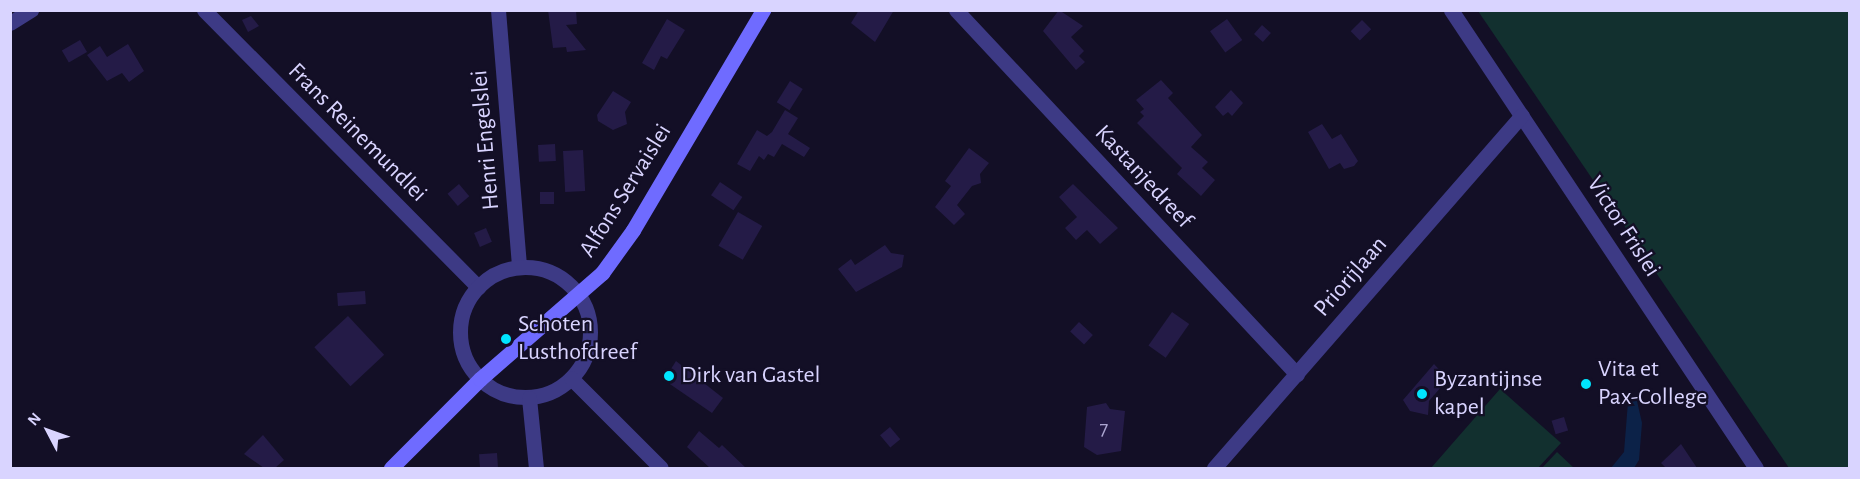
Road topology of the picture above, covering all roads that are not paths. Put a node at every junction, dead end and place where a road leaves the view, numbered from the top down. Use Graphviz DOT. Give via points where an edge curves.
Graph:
graph roads {
  1 [pos="31,10"];
  2 [pos="204,10"];
  3 [pos="498,10"];
  4 [pos="763,10"];
  5 [pos="956,10"];
  6 [pos="1452,10"];
  7 [pos="10,23"];
  8 [pos="1522,115"];
  9 [pos="519,267"];
  10 [pos="478,287"];
  11 [pos="578,294"];
  12 [pos="1297,374"];
  13 [pos="572,378"];
  14 [pos="480,379"];
  15 [pos="529,398"];
  16 [pos="391,468"];
  17 [pos="536,468"];
  18 [pos="661,468"];
  19 [pos="1214,468"];
  20 [pos="1756,468"];
  1 -- 7 [label="street"];
  2 -- 10 [label="street, Frans Reinemundlei"];
  3 -- 9 [label="street, Henri Engelslei"];
  4 -- 11 [label="street, Alfons Servaislei" via="633,230 602,273"];
  5 -- 12 [label="street, Kastanjedreef"];
  6 -- 8 [label="street, Victor Frislei"];
  8 -- 12 [label="street, Priorijlaan"];
  8 -- 20 [label="street, Victor Frislei"];
  9 -- 10 [label="street" via="497,273"];
  9 -- 11 [label="street" via="548,270"];
  10 -- 14 [label="street" via="462,316 460,333 469,366"];
  11 -- 13 [label="street" via="586,308 591,338"];
  11 -- 14 [label="street, Alfons Servaislei"];
  12 -- 19 [label="street, Priorijlaan"];
  13 -- 15 [label="street" via="551,392"];
  13 -- 18 [label="street"];
  14 -- 15 [label="street" via="510,396"];
  14 -- 16 [label="street, Alfons Servaislei"];
  15 -- 17 [label="street"];
}
